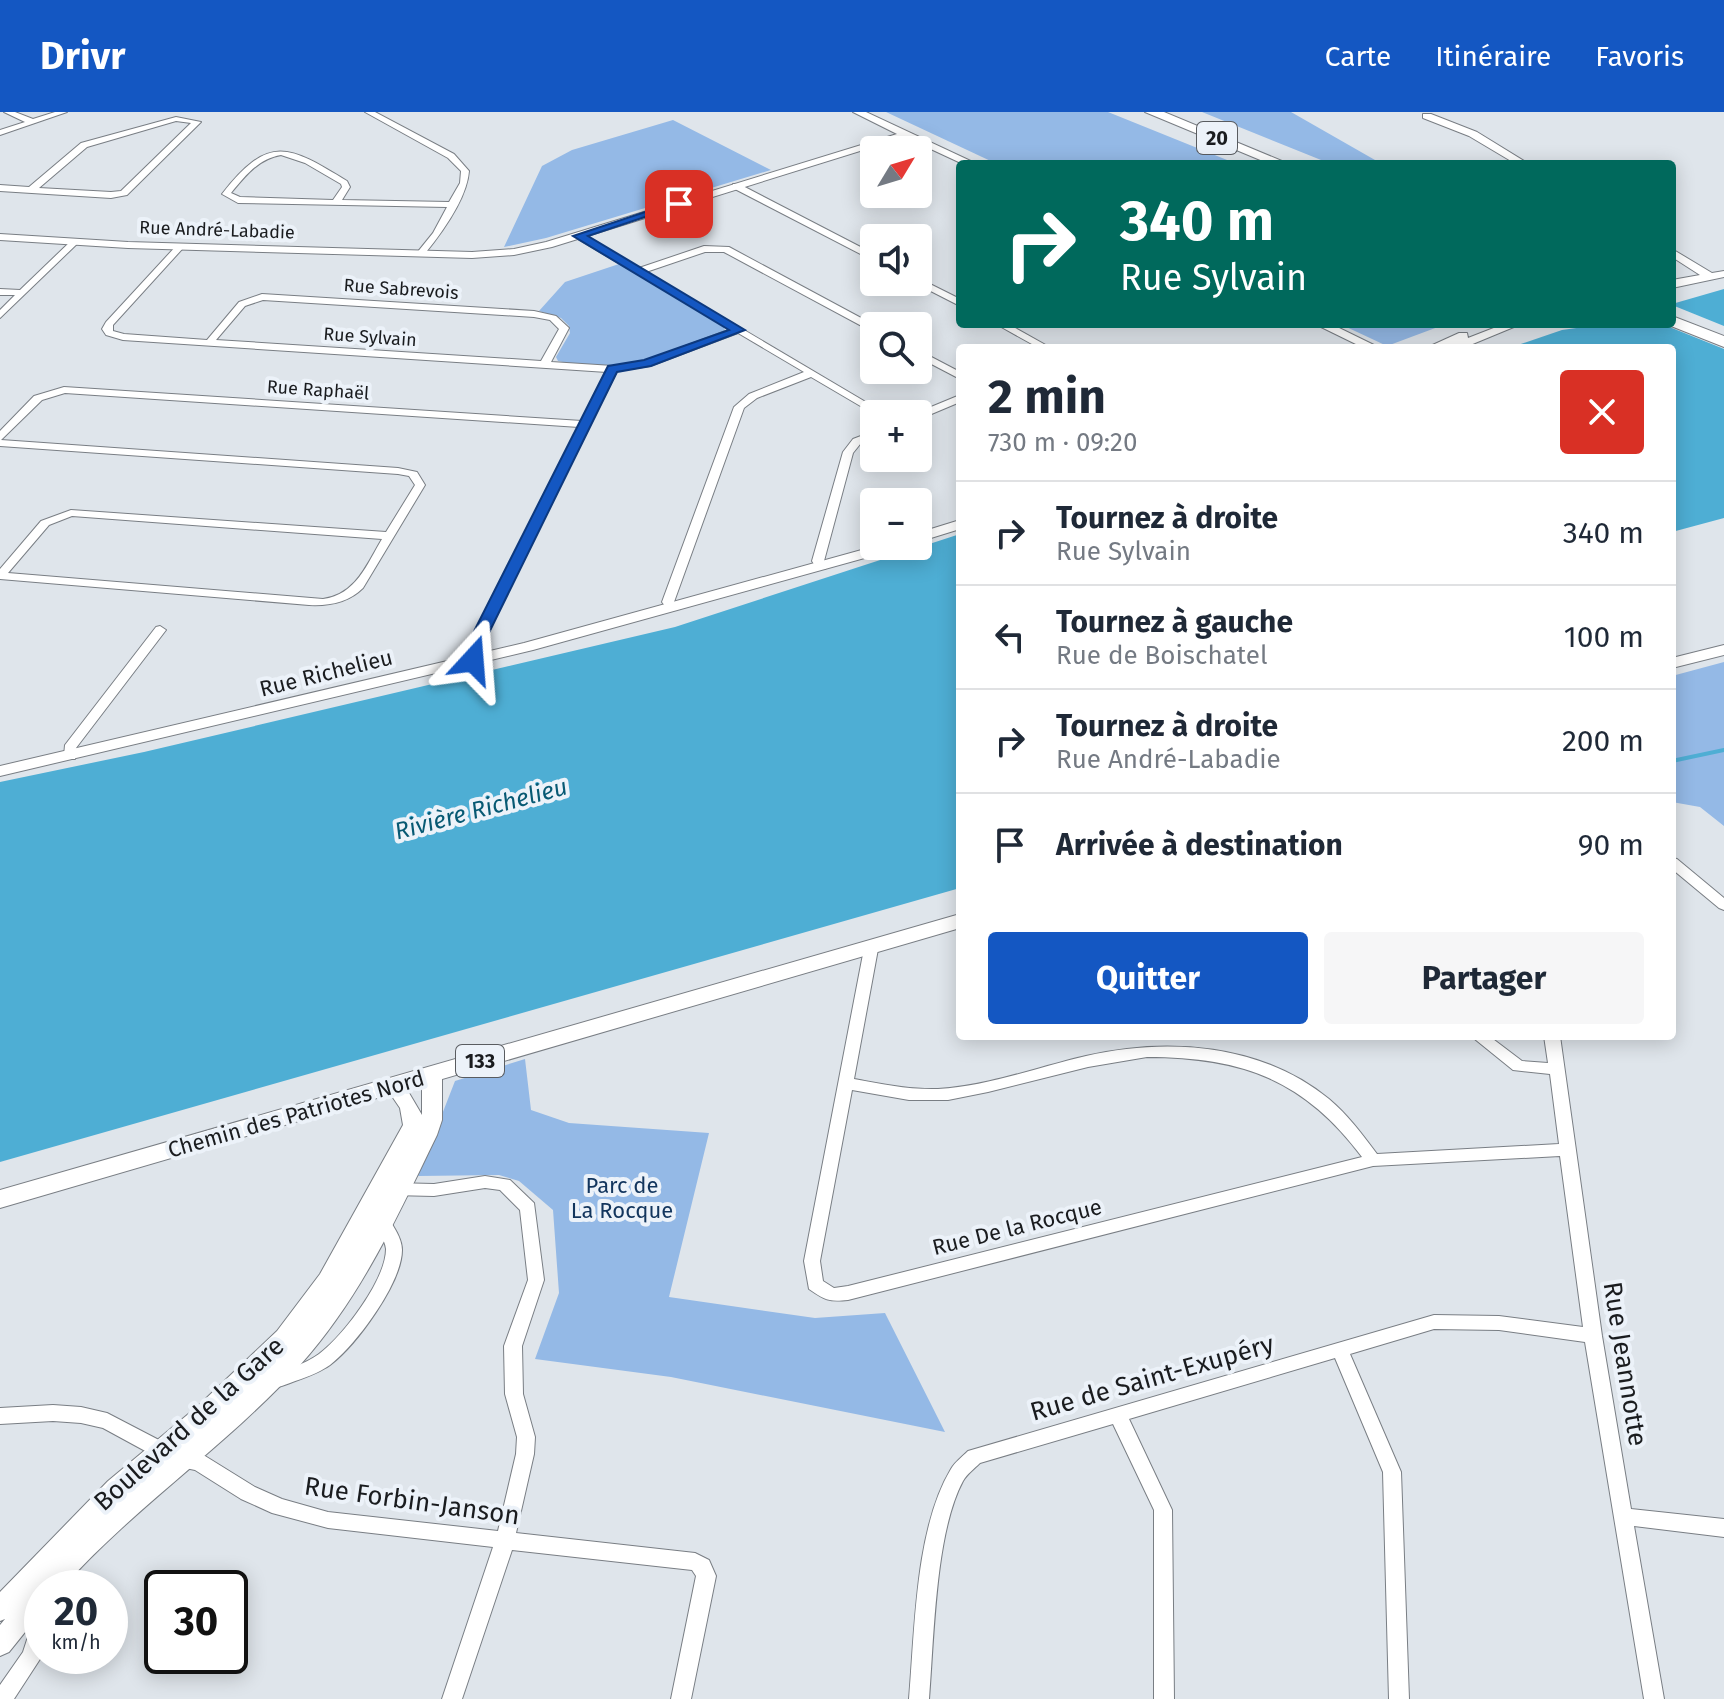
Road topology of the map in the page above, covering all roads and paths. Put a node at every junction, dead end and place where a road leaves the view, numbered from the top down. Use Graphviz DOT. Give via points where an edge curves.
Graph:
graph roads {
  1 [pos="8,112"];
  2 [pos="63,112"];
  3 [pos="369,112"];
  4 [pos="858,112"];
  5 [pos="1152,112"];
  6 [pos="1179,112"];
  7 [pos="1414,113"];
  8 [pos="1453,113"];
  9 [pos="1427,116"];
  10 [pos="30,121"];
  11 [pos="902,132"];
  12 [pos="0,133"];
  13 [pos="963,160"];
  14 [pos="1284,160"];
  15 [pos="1285,160"];
  16 [pos="1517,160"];
  17 [pos="1528,160"];
  18 [pos="736,186"];
  19 [pos="0,188"];
  20 [pos="31,190"];
  21 [pos="336,202"];
  22 [pos="452,205"];
  23 [pos="437,234"];
  24 [pos="579,236"];
  25 [pos="0,237"];
  26 [pos="75,242"];
  27 [pos="180,247"];
  28 [pos="860,251"];
  29 [pos="420,254"];
  30 [pos="433,254"];
  31 [pos="1676,257"];
  32 [pos="639,271"];
  33 [pos="1710,274"];
  34 [pos="1676,280"];
  35 [pos="932,288"];
  36 [pos="0,292"];
  37 [pos="23,293"];
  38 [pos="956,301"];
  39 [pos="1676,313"];
  40 [pos="0,315"];
  41 [pos="860,321"];
  42 [pos="1676,323"];
  43 [pos="1008,328"];
  44 [pos="1330,328"];
  45 [pos="1484,328"];
  46 [pos="1504,328"];
  47 [pos="738,330"];
  48 [pos="1724,332"];
  49 [pos="1724,342"];
  50 [pos="209,343"];
  51 [pos="1038,344"];
  52 [pos="1365,344"];
  53 [pos="1442,344"];
  54 [pos="1462,344"];
  55 [pos="932,361"];
  56 [pos="545,364"];
  57 [pos="613,369"];
  58 [pos="811,373"];
  59 [pos="956,374"];
  60 [pos="956,400"];
  61 [pos="860,402"];
  62 [pos="932,410"];
  63 [pos="585,424"];
  64 [pos="0,440"];
  65 [pos="860,440"];
  66 [pos="956,525"];
  67 [pos="932,533"];
  68 [pos="389,536"];
  69 [pos="860,555"];
  70 [pos="821,567"];
  71 [pos="0,576"];
  72 [pos="672,608"];
  73 [pos="160,630"];
  74 [pos="1724,650"];
  75 [pos="473,660"];
  76 [pos="1676,662"];
  77 [pos="70,756"];
  78 [pos="0,771"];
  79 [pos="1676,865"];
  80 [pos="1724,905"];
  81 [pos="956,922"];
  82 [pos="871,949"];
  83 [pos="1484,1040"];
  84 [pos="1553,1040"];
  85 [pos="1557,1069"];
  86 [pos="432,1075"];
  87 [pos="845,1083"];
  88 [pos="395,1086"];
  89 [pos="1569,1149"];
  90 [pos="1373,1160"];
  91 [pos="390,1188"];
  92 [pos="0,1199"];
  93 [pos="1593,1336"];
  94 [pos="1340,1350"];
  95 [pos="1118,1415"];
  96 [pos="0,1416"];
  97 [pos="168,1454"];
  98 [pos="1623,1516"];
  99 [pos="1724,1528"];
  100 [pos="505,1541"];
  101 [pos="59,1570"];
  102 [pos="0,1592"];
  103 [pos="24,1596"];
  104 [pos="24,1603"];
  105 [pos="0,1609"];
  106 [pos="24,1616"];
  107 [pos="0,1644"];
  108 [pos="24,1667"];
  109 [pos="2,1699"];
  110 [pos="452,1699"];
  111 [pos="681,1699"];
  112 [pos="919,1699"];
  113 [pos="1164,1699"];
  114 [pos="1399,1699"];
  115 [pos="1654,1699"];
  1 -- 10 [label="street"];
  2 -- 10 [label="street"];
  3 -- 22 [label="street" via="460,163 465,180"];
  4 -- 11 [label="street"];
  5 -- 14 [label="highway, 20"];
  6 -- 15 [label="highway, 20"];
  7 -- 9 [label="street"];
  8 -- 9 [label="street"];
  8 -- 17 [label="street" via="1458,121"];
  9 -- 16 [label="street"];
  10 -- 12 [label="street"];
  11 -- 13 [label="street"];
  11 -- 18 [label="street, Rue André-Labadie"];
  18 -- 24 [label="street, Rue André-Labadie"];
  18 -- 28 [label="street"];
  19 -- 20 [label="street"];
  20 -- 20 [label="street" via="126,192 197,122 176,119 84,145"];
  21 -- 21 [label="street" via="345,184 287,152 260,157 226,194 236,200"];
  21 -- 22 [label="street"];
  22 -- 23 [label="street"];
  23 -- 29 [label="street"];
  23 -- 30 [label="street"];
  24 -- 30 [label="street, Rue André-Labadie" via="514,252"];
  24 -- 32 [label="street"];
  25 -- 26 [label="street, Rue André-Labadie"];
  26 -- 27 [label="street, Rue André-Labadie"];
  26 -- 37 [label="street"];
  27 -- 29 [label="street, Rue André-Labadie"];
  27 -- 50 [label="street, Rue Sylvain" via="107,331 120,337"];
  29 -- 30 [label="street, Rue André-Labadie"];
  31 -- 33 [label="street"];
  32 -- 41 [label="street" via="704,249 729,250"];
  32 -- 47 [label="street"];
  33 -- 34 [label="street"];
  35 -- 38 [label="street"];
  36 -- 37 [label="street"];
  37 -- 40 [label="street"];
  39 -- 48 [label="highway"];
  42 -- 49 [label="highway"];
  43 -- 51 [label="street"];
  44 -- 52 [label="street"];
  45 -- 53 [label="street"];
  46 -- 54 [label="street"];
  47 -- 57 [label="street, Rue Sylvain" via="647,364"];
  47 -- 58 [label="street"];
  50 -- 56 [label="street, Rue Sylvain"];
  50 -- 56 [label="street, Rue Sabrevois" via="242,304 262,297 553,318 563,326 563,335"];
  55 -- 59 [label="street"];
  56 -- 57 [label="street, Rue Sylvain"];
  57 -- 63 [label="street"];
  58 -- 61 [label="street"];
  58 -- 72 [label="street" via="739,407 668,602"];
  60 -- 62 [label="street"];
  63 -- 64 [label="street, Rue Raphaël" via="74,390 36,399"];
  63 -- 75 [label="street" via="471,653"];
  64 -- 68 [label="street" via="398,471 418,478 419,488"];
  65 -- 70 [label="street" via="848,452 818,561"];
  66 -- 67 [label="street"];
  68 -- 71 [label="street" via="62,515 45,523"];
  68 -- 71 [label="street" via="357,589 339,600 309,602"];
  69 -- 70 [label="street, Rue Richelieu"];
  70 -- 72 [label="street, Rue Richelieu"];
  72 -- 75 [label="street, Rue Richelieu"];
  73 -- 77 [label="street" via="70,748"];
  74 -- 76 [label="main road"];
  75 -- 77 [label="street, Rue Richelieu"];
  77 -- 78 [label="street, Rue Richelieu"];
  79 -- 80 [label="street"];
  81 -- 82 [label="main road, Chemin des Patriotes Nord / 133"];
  82 -- 86 [label="main road, Chemin des Patriotes Nord / 133"];
  82 -- 87 [label="street, Rue De la Rocque"];
  83 -- 85 [label="street" via="1518,1066"];
  84 -- 85 [label="street, Rue Jeannotte"];
  85 -- 89 [label="street, Rue Jeannotte"];
  86 -- 88 [label="main road, Chemin des Patriotes Nord / 133"];
  86 -- 91 [label="street, Boulevard de la Gare" via="432,1120"];
  87 -- 90 [label="street" via="917,1095 948,1094 1111,1056 1218,1055 1278,1072 1355,1131"];
  87 -- 90 [label="street, Rue De la Rocque" via="812,1261 815,1284 831,1295"];
  88 -- 91 [label="street, Boulevard de la Gare" via="408,1102 413,1125"];
  88 -- 92 [label="main road, Chemin des Patriotes Nord / 133"];
  89 -- 90 [label="street, Rue De la Rocque"];
  89 -- 93 [label="street, Rue Jeannotte"];
  91 -- 97 [label="street, Boulevard de la Gare" via="285,1338"];
  91 -- 97 [label="street, Boulevard de la Gare" via="381,1221 319,1325 266,1383"];
  91 -- 100 [label="street" via="504,1184 528,1208 536,1280 513,1346 514,1394 526,1437 525,1454"];
  93 -- 94 [label="street, Rue de Saint-Exupéry" via="1499,1323 1434,1322"];
  93 -- 98 [label="street, Rue Jeannotte"];
  94 -- 95 [label="street, Rue de Saint-Exupéry"];
  94 -- 114 [label="street" via="1392,1472"];
  95 -- 112 [label="street, Rue de Saint-Exupéry" via="974,1457 958,1473 945,1505 934,1562"];
  95 -- 113 [label="street" via="1163,1510"];
  96 -- 97 [label="street, Rue Forbin-Janson" via="81,1415 130,1431"];
  97 -- 100 [label="street, Rue Forbin-Janson" via="199,1462 248,1493 303,1515"];
  97 -- 101 [label="street, Boulevard de la Gare" via="116,1488"];
  98 -- 99 [label="street"];
  98 -- 115 [label="street, Rue Jeannotte"];
  100 -- 110 [label="street"];
  100 -- 111 [label="street, Rue Forbin-Janson" via="702,1566 706,1576"];
  102 -- 103 [label="street, Boulevard de la Gare"];
  104 -- 105 [label="street, Boulevard de la Gare"];
  106 -- 107 [label="street, Boulevard de la Gare"];
  108 -- 109 [label="street, Boulevard de la Gare"];
}
